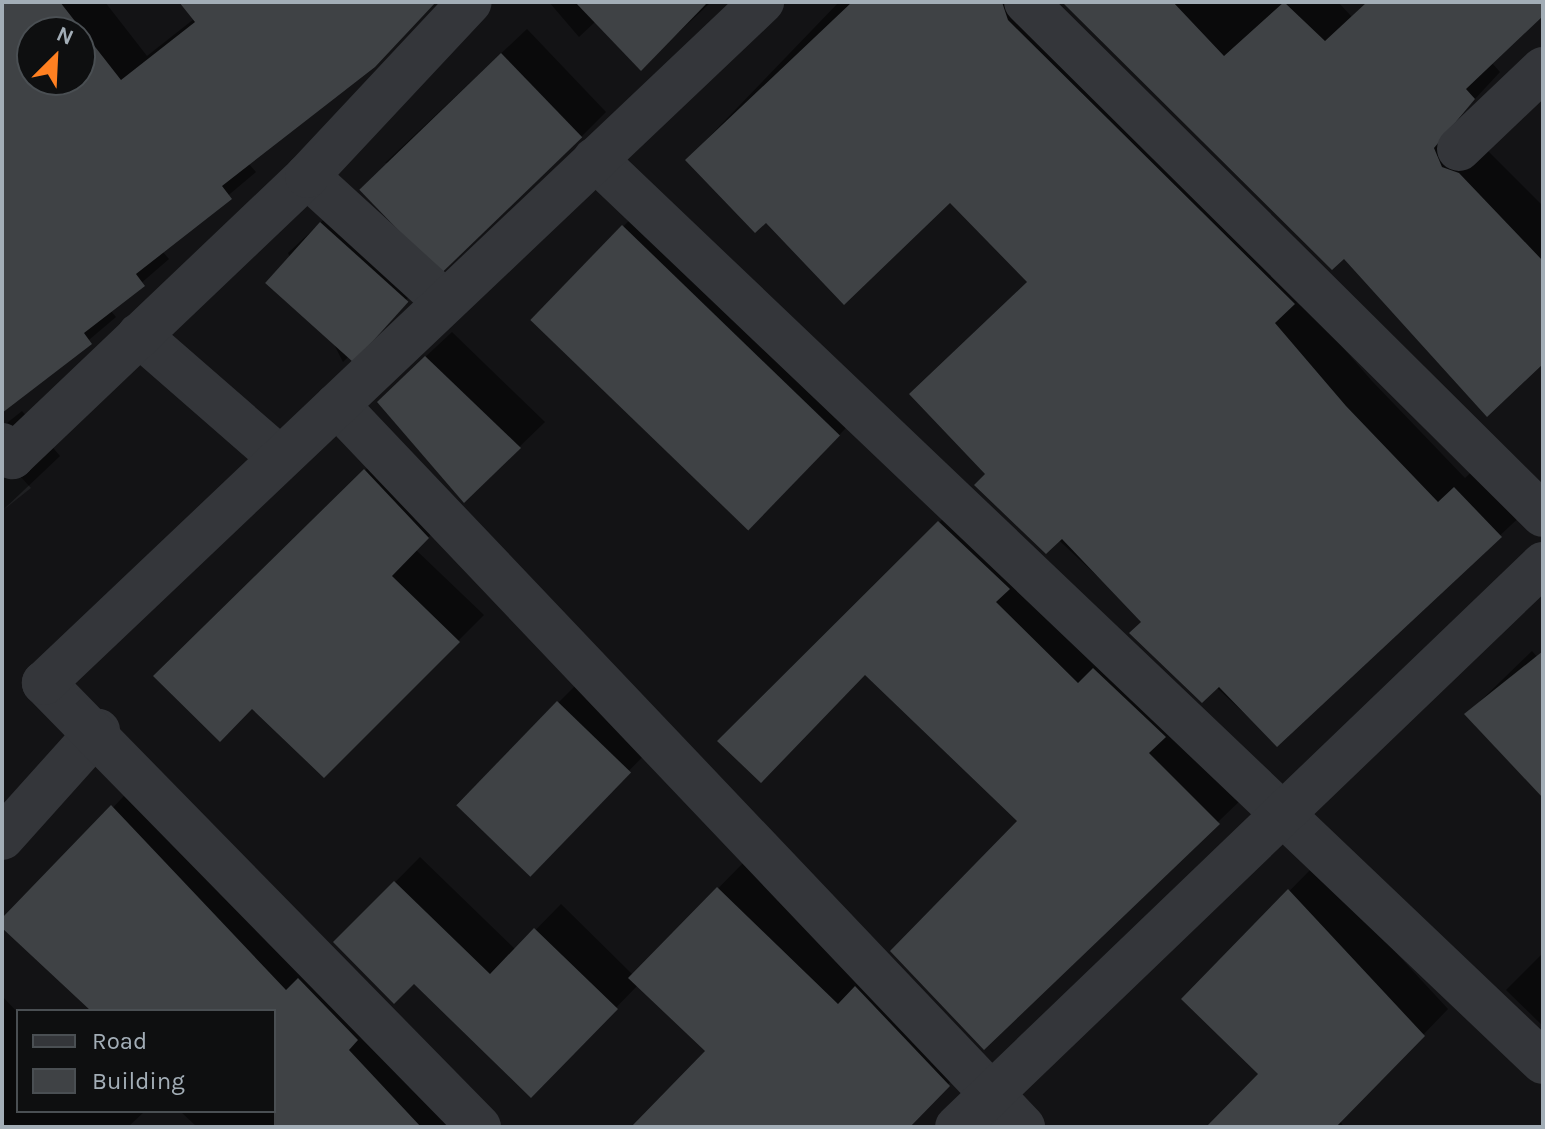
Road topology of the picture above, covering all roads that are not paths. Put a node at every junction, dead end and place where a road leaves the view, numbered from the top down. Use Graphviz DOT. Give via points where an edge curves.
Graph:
graph roads {
  1 [pos="470,2"];
  2 [pos="762,2"];
  3 [pos="1026,2"];
  4 [pos="1543,69"];
  5 [pos="1459,149"];
  6 [pos="595,159"];
  7 [pos="307,176"];
  8 [pos="445,302"];
  9 [pos="139,335"];
  10 [pos="337,405"];
  11 [pos="2,445"];
  12 [pos="280,458"];
  13 [pos="1543,515"];
  14 [pos="1543,564"];
  15 [pos="98,731"];
  16 [pos="1288,813"];
  17 [pos="2,838"];
  18 [pos="1543,1062"];
  19 [pos="1008,1112"];
  20 [pos="479,1127"];
  21 [pos="957,1127"];
  1 -- 7 [label="street"];
  2 -- 6 [label="street"];
  3 -- 13 [label="street"];
  4 -- 5 [label="street"];
  6 -- 8 [label="street"];
  6 -- 16 [label="street"];
  7 -- 8 [label="street"];
  7 -- 9 [label="street"];
  8 -- 10 [label="street"];
  9 -- 11 [label="street" via="12,457"];
  9 -- 12 [label="street"];
  10 -- 12 [label="street"];
  10 -- 19 [label="street"];
  12 -- 15 [label="street" via="44,683"];
  14 -- 16 [label="street"];
  15 -- 17 [label="street"];
  15 -- 20 [label="street"];
  16 -- 18 [label="street"];
  16 -- 19 [label="street"];
  19 -- 21 [label="street"];
}
